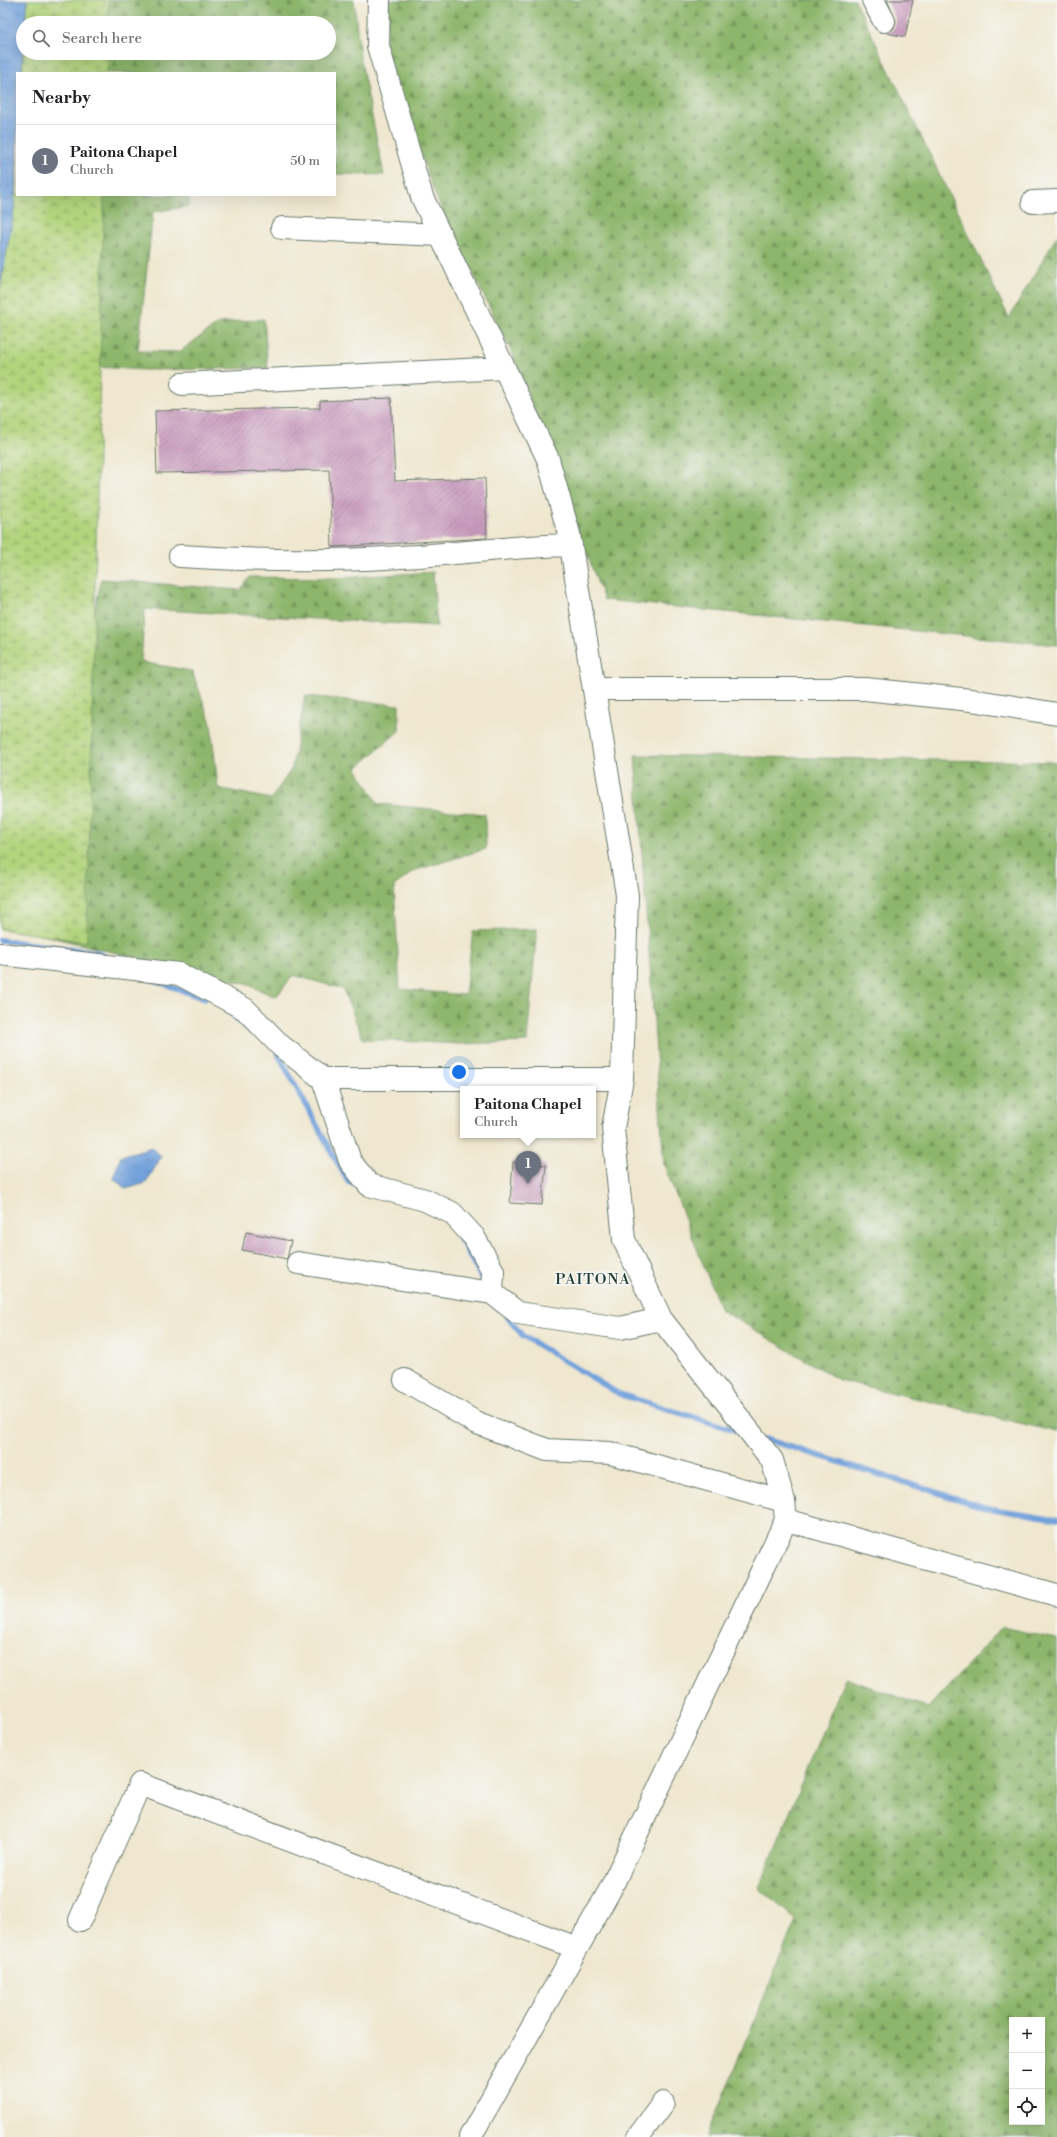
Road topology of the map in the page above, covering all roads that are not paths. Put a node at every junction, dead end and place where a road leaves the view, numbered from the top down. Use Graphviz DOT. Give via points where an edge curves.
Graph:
graph roads {
  1 [pos="379,0"];
  2 [pos="873,0"];
  3 [pos="884,21"];
  4 [pos="1057,201"];
  5 [pos="1033,202"];
  6 [pos="282,228"];
  7 [pos="441,235"];
  8 [pos="504,368"];
  9 [pos="182,384"];
  10 [pos="570,545"];
  11 [pos="180,556"];
  12 [pos="594,689"];
  13 [pos="1057,714"];
  14 [pos="0,954"];
  15 [pos="323,1079"];
  16 [pos="622,1079"];
  17 [pos="298,1264"];
  18 [pos="492,1293"];
  19 [pos="661,1319"];
  20 [pos="405,1380"];
  21 [pos="785,1511"];
  22 [pos="1057,1594"];
  23 [pos="80,1920"];
  24 [pos="577,1948"];
  25 [pos="663,2103"];
  26 [pos="470,2137"];
  27 [pos="638,2137"];
  1 -- 7 [label="street" via="378,46 422,197"];
  2 -- 3 [label="street"];
  4 -- 5 [label="street"];
  6 -- 7 [label="street"];
  7 -- 8 [label="street"];
  8 -- 9 [label="street"];
  8 -- 10 [label="street" via="548,459"];
  10 -- 11 [label="street" via="325,561"];
  10 -- 12 [label="street"];
  12 -- 13 [label="street" via="865,689 971,700"];
  12 -- 16 [label="street" via="627,895"];
  14 -- 15 [label="street" via="179,974 245,1009 281,1046"];
  15 -- 16 [label="street"];
  15 -- 18 [label="street" via="350,1161 369,1185 425,1200 452,1213 474,1237 493,1271"];
  16 -- 19 [label="street" via="613,1128 624,1240"];
  17 -- 18 [label="street"];
  18 -- 19 [label="street" via="518,1313 620,1328"];
  19 -- 21 [label="street" via="772,1460"];
  20 -- 21 [label="street" via="475,1422 547,1450 610,1453"];
  21 -- 22 [label="street"];
  21 -- 24 [label="street" via="610,1890"];
  23 -- 24 [label="street" via="140,1784"];
  24 -- 26 [label="street"];
  25 -- 27 [label="street"];
}
